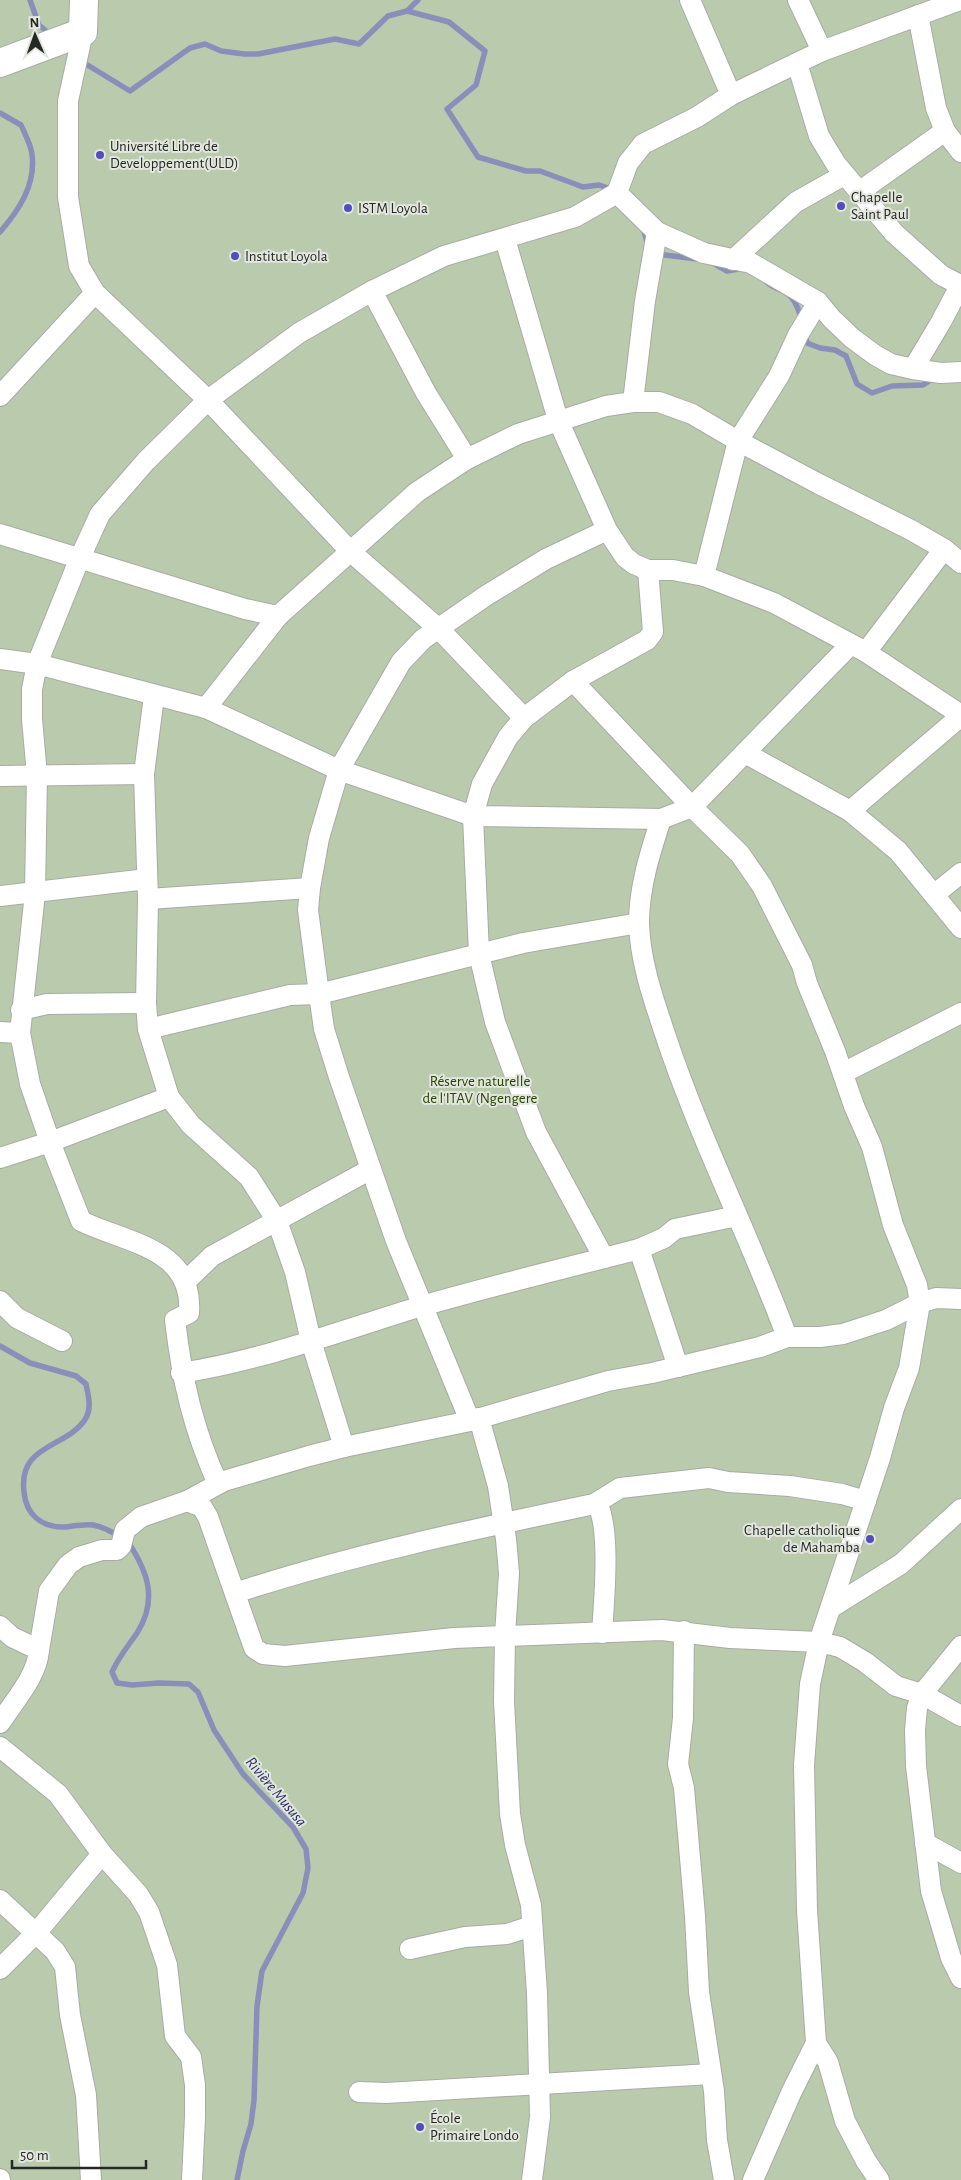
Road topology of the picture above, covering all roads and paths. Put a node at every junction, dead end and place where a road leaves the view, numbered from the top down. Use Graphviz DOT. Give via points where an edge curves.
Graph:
graph roads {
  1 [pos="84,0"];
  2 [pos="690,0"];
  3 [pos="798,0"];
  4 [pos="960,0"];
  5 [pos="918,15"];
  6 [pos="83,32"];
  7 [pos="822,51"];
  8 [pos="0,63"];
  9 [pos="797,63"];
  10 [pos="731,95"];
  11 [pos="945,131"];
  12 [pos="961,152"];
  13 [pos="844,174"];
  14 [pos="617,191"];
  15 [pos="859,192"];
  16 [pos="657,232"];
  17 [pos="504,238"];
  18 [pos="733,260"];
  19 [pos="961,285"];
  20 [pos="372,292"];
  21 [pos="95,293"];
  22 [pos="815,307"];
  23 [pos="913,369"];
  24 [pos="961,372"];
  25 [pos="0,396"];
  26 [pos="208,400"];
  27 [pos="633,402"];
  28 [pos="558,420"];
  29 [pos="738,441"];
  30 [pos="467,459"];
  31 [pos="607,530"];
  32 [pos="0,534"];
  33 [pos="351,552"];
  34 [pos="955,553"];
  35 [pos="79,560"];
  36 [pos="648,570"];
  37 [pos="704,576"];
  38 [pos="278,616"];
  39 [pos="438,629"];
  40 [pos="858,648"];
  41 [pos="0,659"];
  42 [pos="37,664"];
  43 [pos="573,681"];
  44 [pos="154,696"];
  45 [pos="206,708"];
  46 [pos="961,716"];
  47 [pos="524,718"];
  48 [pos="745,753"];
  49 [pos="339,770"];
  50 [pos="144,774"];
  51 [pos="37,775"];
  52 [pos="0,776"];
  53 [pos="692,807"];
  54 [pos="850,811"];
  55 [pos="472,816"];
  56 [pos="661,819"];
  57 [pos="961,873"];
  58 [pos="310,888"];
  59 [pos="147,889"];
  60 [pos="34,893"];
  61 [pos="935,894"];
  62 [pos="0,896"];
  63 [pos="639,923"];
  64 [pos="961,928"];
  65 [pos="479,954"];
  66 [pos="318,994"];
  67 [pos="146,1003"];
  68 [pos="21,1010"];
  69 [pos="961,1013"];
  70 [pos="148,1029"];
  71 [pos="0,1032"];
  72 [pos="20,1032"];
  73 [pos="843,1073"];
  74 [pos="169,1097"];
  75 [pos="50,1142"];
  76 [pos="0,1158"];
  77 [pos="371,1169"];
  78 [pos="737,1216"];
  79 [pos="277,1221"];
  80 [pos="639,1249"];
  81 [pos="604,1258"];
  82 [pos="186,1281"];
  83 [pos="961,1299"];
  84 [pos="0,1301"];
  85 [pos="920,1303"];
  86 [pos="423,1306"];
  87 [pos="787,1337"];
  88 [pos="62,1341"];
  89 [pos="311,1341"];
  90 [pos="678,1367"];
  91 [pos="181,1373"];
  92 [pos="474,1419"];
  93 [pos="344,1446"];
  94 [pos="218,1484"];
  95 [pos="187,1501"];
  96 [pos="866,1501"];
  97 [pos="597,1503"];
  98 [pos="961,1509"];
  99 [pos="504,1524"];
  100 [pos="235,1593"];
  101 [pos="832,1607"];
  102 [pos="0,1626"];
  103 [pos="684,1631"];
  104 [pos="602,1633"];
  105 [pos="505,1635"];
  106 [pos="819,1642"];
  107 [pos="961,1646"];
  108 [pos="39,1650"];
  109 [pos="922,1694"];
  110 [pos="961,1716"];
  111 [pos="0,1723"];
  112 [pos="0,1747"];
  113 [pos="926,1843"];
  114 [pos="102,1854"];
  115 [pos="961,1863"];
  116 [pos="0,1900"];
  117 [pos="532,1926"];
  118 [pos="37,1932"];
  119 [pos="410,1949"];
  120 [pos="0,1969"];
  121 [pos="961,1978"];
  122 [pos="816,2043"];
  123 [pos="711,2074"];
  124 [pos="539,2083"];
  125 [pos="359,2092"];
  126 [pos="91,2180"];
  127 [pos="192,2180"];
  128 [pos="532,2180"];
  129 [pos="724,2180"];
  130 [pos="753,2180"];
  131 [pos="879,2180"];
  1 -- 6 [label="street"];
  2 -- 10 [label="street"];
  3 -- 7 [label="street"];
  4 -- 5 [label="street"];
  5 -- 7 [label="street"];
  5 -- 11 [label="street" via="936,108"];
  6 -- 8 [label="street"];
  6 -- 21 [label="street" via="68,101 68,197 79,266"];
  7 -- 9 [label="street"];
  9 -- 10 [label="street"];
  9 -- 13 [label="street" via="819,136"];
  10 -- 14 [label="street" via="697,117 643,144 628,163"];
  11 -- 12 [label="street"];
  11 -- 15 [label="street"];
  13 -- 15 [label="street"];
  13 -- 18 [label="street" via="796,202"];
  14 -- 16 [label="street"];
  14 -- 17 [label="street" via="575,217"];
  15 -- 19 [label="street" via="907,245 942,276"];
  16 -- 18 [label="street" via="704,253"];
  16 -- 27 [label="street"];
  17 -- 20 [label="street" via="444,256"];
  17 -- 28 [label="street"];
  18 -- 22 [label="street" via="751,263"];
  19 -- 23 [label="street"];
  20 -- 26 [label="street" via="299,333"];
  20 -- 30 [label="street" via="426,393"];
  21 -- 25 [label="street"];
  21 -- 26 [label="street"];
  22 -- 23 [label="street" via="875,355 891,364"];
  22 -- 29 [label="street" via="779,376"];
  23 -- 24 [label="street"];
  26 -- 33 [label="street"];
  26 -- 35 [label="street" via="146,461 100,514"];
  27 -- 28 [label="street"];
  27 -- 29 [label="street" via="658,402 692,414"];
  28 -- 30 [label="street" via="518,434"];
  28 -- 31 [label="street"];
  29 -- 34 [label="street"];
  29 -- 37 [label="street"];
  30 -- 33 [label="street" via="417,492"];
  31 -- 36 [label="street" via="626,557"];
  31 -- 39 [label="street" via="546,559"];
  32 -- 35 [label="street"];
  33 -- 38 [label="street"];
  33 -- 39 [label="street"];
  34 -- 40 [label="street"];
  35 -- 38 [label="street"];
  35 -- 42 [label="street"];
  36 -- 37 [label="street" via="673,570"];
  36 -- 43 [label="street" via="654,632 648,640"];
  37 -- 40 [label="street" via="774,603"];
  38 -- 45 [label="street"];
  39 -- 47 [label="street"];
  39 -- 49 [label="street" via="423,639 401,662"];
  40 -- 46 [label="street"];
  40 -- 48 [label="street"];
  41 -- 42 [label="street"];
  42 -- 44 [label="street"];
  42 -- 51 [label="street" via="32,689 32,719"];
  43 -- 47 [label="street"];
  43 -- 53 [label="street"];
  44 -- 45 [label="street"];
  44 -- 50 [label="street"];
  45 -- 49 [label="street"];
  46 -- 54 [label="street"];
  47 -- 55 [label="street" via="508,737 482,784"];
  48 -- 53 [label="street"];
  48 -- 54 [label="street"];
  49 -- 55 [label="street"];
  49 -- 58 [label="street" via="319,838"];
  50 -- 51 [label="street"];
  50 -- 59 [label="street"];
  51 -- 52 [label="street"];
  51 -- 60 [label="street"];
  53 -- 56 [label="street"];
  53 -- 73 [label="street" via="740,854 762,886 802,965"];
  54 -- 61 [label="street" via="898,851"];
  55 -- 56 [label="street"];
  55 -- 65 [label="street"];
  56 -- 63 [label="street" via="645,874"];
  57 -- 61 [label="street"];
  58 -- 59 [label="street"];
  58 -- 66 [label="street" via="308,910"];
  59 -- 60 [label="street"];
  59 -- 67 [label="street"];
  60 -- 62 [label="street"];
  60 -- 68 [label="street"];
  61 -- 64 [label="street"];
  63 -- 65 [label="street"];
  63 -- 78 [label="street" via="651,992 672,1056"];
  65 -- 66 [label="street"];
  65 -- 81 [label="street" via="495,1022 536,1132"];
  66 -- 70 [label="street" via="290,995"];
  66 -- 77 [label="street" via="324,1029"];
  67 -- 68 [label="street" via="47,1004"];
  67 -- 70 [label="street"];
  68 -- 72 [label="street"];
  69 -- 73 [label="street"];
  70 -- 74 [label="street"];
  71 -- 72 [label="street"];
  72 -- 75 [label="street" via="30,1084"];
  73 -- 85 [label="street" via="872,1146 893,1225 917,1285"];
  74 -- 75 [label="street"];
  74 -- 79 [label="street" via="192,1125 249,1178"];
  75 -- 76 [label="street"];
  75 -- 82 [label="street" via="82,1221 172,1261"];
  77 -- 79 [label="street"];
  77 -- 86 [label="street"];
  78 -- 80 [label="street" via="675,1229 664,1238"];
  78 -- 87 [label="street"];
  79 -- 82 [label="street" via="212,1256"];
  79 -- 89 [label="street" via="295,1272"];
  80 -- 81 [label="street"];
  80 -- 90 [label="street"];
  81 -- 86 [label="street"];
  82 -- 91 [label="street" via="189,1313 175,1320"];
  83 -- 85 [label="street" via="936,1298"];
  84 -- 88 [label="street" via="18,1318"];
  85 -- 87 [label="street" via="886,1320 843,1334"];
  85 -- 96 [label="street" via="909,1368"];
  86 -- 89 [label="street"];
  86 -- 92 [label="street"];
  87 -- 90 [label="street"];
  89 -- 91 [label="street"];
  89 -- 93 [label="street"];
  90 -- 92 [label="street" via="608,1381"];
  91 -- 94 [label="street" via="206,1458"];
  92 -- 93 [label="street"];
  92 -- 99 [label="street" via="498,1486"];
  93 -- 94 [label="street"];
  94 -- 95 [label="street"];
  95 -- 100 [label="street" via="202,1507 208,1517"];
  95 -- 108 [label="street" via="141,1517 117,1550 102,1550 68,1565 49,1591"];
  96 -- 97 [label="street" via="790,1486 709,1478 620,1488"];
  96 -- 101 [label="street"];
  97 -- 99 [label="street"];
  97 -- 104 [label="street" via="605,1530"];
  98 -- 101 [label="street" via="901,1564"];
  99 -- 100 [label="street" via="382,1552"];
  99 -- 105 [label="street" via="509,1573"];
  100 -- 105 [label="street" via="254,1648 263,1654 285,1656"];
  101 -- 106 [label="street"];
  102 -- 108 [label="street" via="12,1637"];
  103 -- 104 [label="street"];
  103 -- 106 [label="street" via="730,1638"];
  103 -- 123 [label="street" via="683,1718 678,1764 684,1788 699,1992"];
  104 -- 105 [label="street"];
  105 -- 117 [label="street" via="504,1701 510,1814 531,1905"];
  106 -- 109 [label="street" via="840,1647 896,1686"];
  106 -- 122 [label="street" via="810,1684 804,1765 807,1910"];
  107 -- 109 [label="street"];
  108 -- 111 [label="street" via="31,1675"];
  109 -- 110 [label="street"];
  109 -- 113 [label="street" via="915,1730"];
  112 -- 114 [label="street" via="58,1794"];
  113 -- 115 [label="street"];
  113 -- 121 [label="street" via="934,1906"];
  114 -- 118 [label="street"];
  114 -- 127 [label="street" via="138,1894 156,1929 167,1965 175,2036 191,2057 195,2085"];
  116 -- 118 [label="street"];
  117 -- 119 [label="street" via="507,1934 465,1937"];
  117 -- 124 [label="street"];
  118 -- 120 [label="street"];
  118 -- 126 [label="street" via="66,1967 70,2015 86,2095"];
  122 -- 130 [label="street"];
  122 -- 131 [label="street" via="828,2062 845,2121"];
  123 -- 124 [label="street"];
  123 -- 129 [label="street"];
  124 -- 125 [label="street" via="386,2094"];
  124 -- 128 [label="street" via="540,2117"];
}
